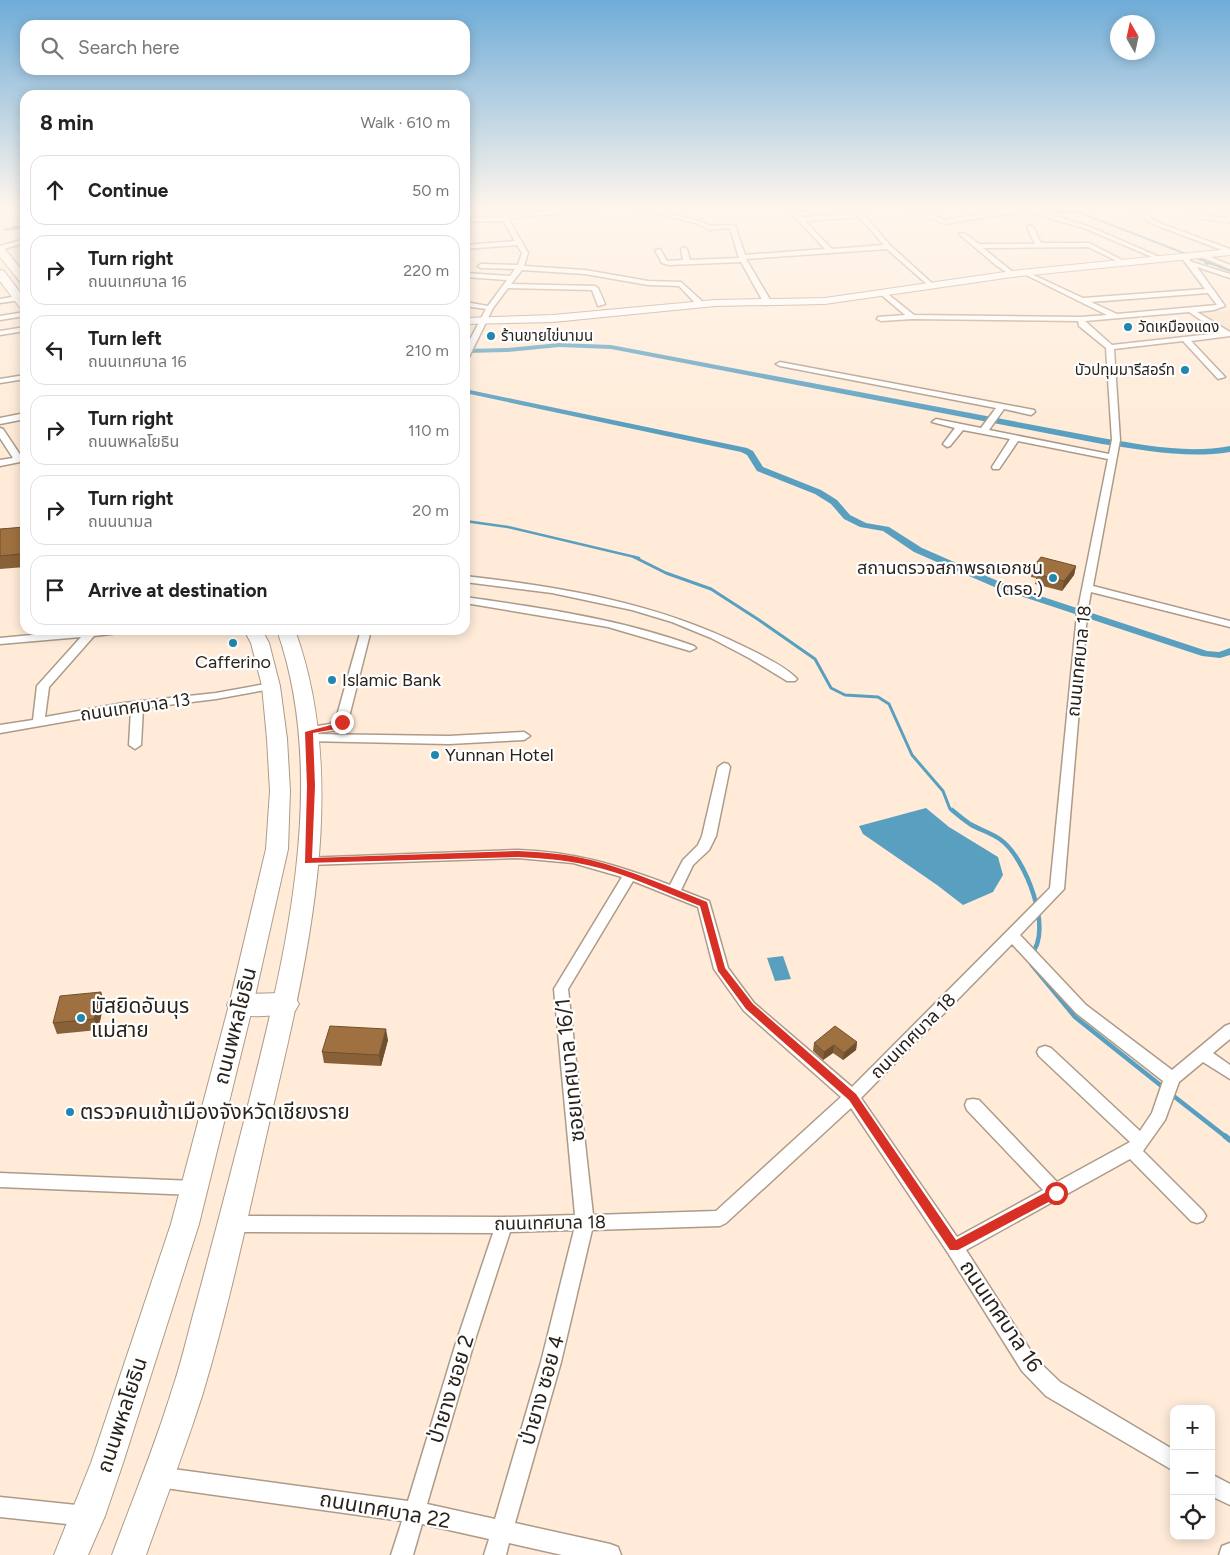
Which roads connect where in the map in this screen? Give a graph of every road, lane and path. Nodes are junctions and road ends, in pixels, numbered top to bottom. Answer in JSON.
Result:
{"nodes":[{"id":1,"x":3,"y":280,"type":"edge"},
{"id":2,"x":513,"y":280,"type":"edge"},
{"id":3,"x":628,"y":280,"type":"edge"},
{"id":4,"x":754,"y":280,"type":"edge"},
{"id":5,"x":925,"y":280,"type":"edge"},
{"id":6,"x":971,"y":280,"type":"edge"},
{"id":7,"x":1039,"y":280,"type":"edge"},
{"id":8,"x":1204,"y":280,"type":"edge"},
{"id":9,"x":931,"y":285,"type":"junction"},
{"id":10,"x":508,"y":286,"type":"junction"},
{"id":11,"x":1210,"y":291,"type":"junction"},
{"id":12,"x":882,"y":292,"type":"junction"},
{"id":13,"x":20,"y":300,"type":"edge"},
{"id":14,"x":1083,"y":300,"type":"junction"},
{"id":15,"x":0,"y":302,"type":"edge"},
{"id":16,"x":20,"y":303,"type":"edge"},
{"id":17,"x":768,"y":303,"type":"junction"},
{"id":18,"x":601,"y":304,"type":"dead end"},
{"id":19,"x":700,"y":304,"type":"junction"},
{"id":20,"x":470,"y":305,"type":"edge"},
{"id":21,"x":490,"y":308,"type":"junction"},
{"id":22,"x":1190,"y":310,"type":"junction"},
{"id":23,"x":20,"y":315,"type":"edge"},
{"id":24,"x":1114,"y":315,"type":"junction"},
{"id":25,"x":912,"y":317,"type":"junction"},
{"id":26,"x":0,"y":318,"type":"edge"},
{"id":27,"x":881,"y":319,"type":"dead end"},
{"id":28,"x":1081,"y":319,"type":"junction"},
{"id":29,"x":470,"y":321,"type":"edge"},
{"id":30,"x":483,"y":322,"type":"junction"},
{"id":31,"x":20,"y":330,"type":"edge"},
{"id":32,"x":0,"y":333,"type":"edge"},
{"id":33,"x":1229,"y":334,"type":"edge"},
{"id":34,"x":1184,"y":338,"type":"junction"},
{"id":35,"x":470,"y":347,"type":"edge"},
{"id":36,"x":1110,"y":347,"type":"junction"},
{"id":37,"x":780,"y":364,"type":"dead end"},
{"id":38,"x":1213,"y":370,"type":"junction"},
{"id":39,"x":1230,"y":370,"type":"edge"},
{"id":40,"x":1221,"y":377,"type":"dead end"},
{"id":41,"x":20,"y":378,"type":"edge"},
{"id":42,"x":0,"y":381,"type":"edge"},
{"id":43,"x":1002,"y":406,"type":"junction"},
{"id":44,"x":1031,"y":412,"type":"dead end"},
{"id":45,"x":20,"y":417,"type":"edge"},
{"id":46,"x":0,"y":421,"type":"edge"},
{"id":47,"x":936,"y":422,"type":"dead end"},
{"id":48,"x":961,"y":427,"type":"junction"},
{"id":49,"x":0,"y":431,"type":"edge"},
{"id":50,"x":983,"y":432,"type":"junction"},
{"id":51,"x":1015,"y":438,"type":"junction"},
{"id":52,"x":947,"y":444,"type":"dead end"},
{"id":53,"x":20,"y":456,"type":"edge"},
{"id":54,"x":1112,"y":457,"type":"junction"},
{"id":55,"x":20,"y":459,"type":"edge"},
{"id":56,"x":0,"y":463,"type":"edge"},
{"id":57,"x":996,"y":467,"type":"dead end"},
{"id":58,"x":470,"y":580,"type":"edge"},
{"id":59,"x":1088,"y":588,"type":"junction"},
{"id":60,"x":470,"y":601,"type":"edge"},
{"id":61,"x":1230,"y":624,"type":"edge"},
{"id":62,"x":64,"y":635,"type":"edge"},
{"id":63,"x":88,"y":635,"type":"edge"},
{"id":64,"x":256,"y":635,"type":"edge"},
{"id":65,"x":288,"y":635,"type":"edge"},
{"id":66,"x":365,"y":635,"type":"edge"},
{"id":67,"x":0,"y":640,"type":"edge"},
{"id":68,"x":690,"y":648,"type":"dead end"},
{"id":69,"x":790,"y":679,"type":"dead end"},
{"id":70,"x":271,"y":686,"type":"junction"},
{"id":71,"x":137,"y":705,"type":"junction"},
{"id":72,"x":39,"y":722,"type":"junction"},
{"id":73,"x":0,"y":729,"type":"edge"},
{"id":74,"x":309,"y":735,"type":"junction"},
{"id":75,"x":524,"y":736,"type":"dead end"},
{"id":76,"x":135,"y":745,"type":"dead end"},
{"id":77,"x":724,"y":767,"type":"dead end"},
{"id":78,"x":308,"y":861,"type":"junction"},
{"id":79,"x":630,"y":875,"type":"junction"},
{"id":80,"x":673,"y":892,"type":"junction"},
{"id":81,"x":1012,"y":935,"type":"junction"},
{"id":82,"x":285,"y":1004,"type":"junction"},
{"id":83,"x":241,"y":1005,"type":"junction"},
{"id":84,"x":1230,"y":1030,"type":"edge"},
{"id":85,"x":1045,"y":1052,"type":"dead end"},
{"id":86,"x":1203,"y":1054,"type":"junction"},
{"id":87,"x":1230,"y":1072,"type":"edge"},
{"id":88,"x":1170,"y":1087,"type":"junction"},
{"id":89,"x":852,"y":1097,"type":"junction"},
{"id":90,"x":973,"y":1105,"type":"dead end"},
{"id":91,"x":1137,"y":1146,"type":"junction"},
{"id":92,"x":0,"y":1180,"type":"edge"},
{"id":93,"x":194,"y":1188,"type":"junction"},
{"id":94,"x":1056,"y":1193,"type":"junction"},
{"id":95,"x":1197,"y":1216,"type":"dead end"},
{"id":96,"x":585,"y":1223,"type":"junction"},
{"id":97,"x":232,"y":1224,"type":"junction"},
{"id":98,"x":504,"y":1225,"type":"junction"},
{"id":99,"x":954,"y":1246,"type":"junction"},
{"id":100,"x":1170,"y":1460,"type":"edge"},
{"id":101,"x":158,"y":1476,"type":"junction"},
{"id":102,"x":1215,"y":1486,"type":"edge"},
{"id":103,"x":1230,"y":1495,"type":"edge"},
{"id":104,"x":0,"y":1507,"type":"edge"},
{"id":105,"x":415,"y":1512,"type":"junction"},
{"id":106,"x":88,"y":1516,"type":"junction"},
{"id":107,"x":501,"y":1533,"type":"junction"},
{"id":108,"x":71,"y":1555,"type":"edge"},
{"id":109,"x":129,"y":1555,"type":"edge"},
{"id":110,"x":402,"y":1555,"type":"edge"},
{"id":111,"x":495,"y":1555,"type":"edge"},
{"id":112,"x":610,"y":1555,"type":"edge"}],
"edges":[{"from":1,"to":13,"type":"main road"},
{"from":2,"to":10,"type":"street"},
{"from":3,"to":19,"type":"street"},
{"from":4,"to":17,"type":"street"},
{"from":5,"to":9,"type":"street"},
{"from":6,"to":9,"type":"street"},
{"from":7,"to":14,"type":"street"},
{"from":8,"to":11,"type":"street"},
{"from":9,"to":12,"type":"street"},
{"from":10,"to":18,"type":"street"},
{"from":10,"to":21,"type":"street"},
{"from":11,"to":14,"type":"street"},
{"from":11,"to":22,"type":"street"},
{"from":12,"to":17,"type":"street"},
{"from":12,"to":25,"type":"street"},
{"from":14,"to":24,"type":"street"},
{"from":15,"to":16,"type":"street"},
{"from":17,"to":19,"type":"street"},
{"from":19,"to":30,"type":"street"},
{"from":20,"to":21,"type":"street"},
{"from":21,"to":30,"type":"street"},
{"from":22,"to":24,"type":"street"},
{"from":22,"to":33,"type":"street"},
{"from":23,"to":26,"type":"street"},
{"from":24,"to":28,"type":"street"},
{"from":25,"to":27,"type":"street"},
{"from":25,"to":28,"type":"street"},
{"from":28,"to":36,"type":"street"},
{"from":29,"to":30,"type":"street"},
{"from":30,"to":35,"type":"street"},
{"from":31,"to":32,"type":"street"},
{"from":33,"to":34,"type":"street"},
{"from":34,"to":36,"type":"street"},
{"from":34,"to":38,"type":"street"},
{"from":36,"to":54,"type":"street","name":"ถนนเทศบาล 18"},
{"from":37,"to":43,"type":"street"},
{"from":38,"to":39,"type":"street"},
{"from":38,"to":40,"type":"street"},
{"from":41,"to":42,"type":"street"},
{"from":43,"to":44,"type":"street"},
{"from":43,"to":50,"type":"street"},
{"from":45,"to":46,"type":"street"},
{"from":47,"to":48,"type":"street"},
{"from":48,"to":50,"type":"street"},
{"from":48,"to":52,"type":"street"},
{"from":49,"to":53,"type":"street"},
{"from":50,"to":51,"type":"street"},
{"from":51,"to":54,"type":"street"},
{"from":51,"to":57,"type":"street"},
{"from":54,"to":59,"type":"street","name":"ถนนเทศบาล 18"},
{"from":55,"to":56,"type":"street"},
{"from":58,"to":69,"type":"street"},
{"from":59,"to":61,"type":"street"},
{"from":59,"to":81,"type":"street","name":"ถนนเทศบาล 18"},
{"from":60,"to":68,"type":"street"},
{"from":62,"to":67,"type":"street"},
{"from":63,"to":72,"type":"street"},
{"from":64,"to":70,"type":"main road","name":"ถนนพหลโยธิน"},
{"from":65,"to":74,"type":"main road"},
{"from":66,"to":74,"type":"street"},
{"from":70,"to":71,"type":"street","name":"ถนนเทศบาล 13"},
{"from":70,"to":83,"type":"main road","name":"ถนนพหลโยธิน"},
{"from":71,"to":72,"type":"street","name":"ถนนเทศบาล 13"},
{"from":71,"to":76,"type":"street"},
{"from":72,"to":73,"type":"street","name":"ถนนเทศบาล 13"},
{"from":74,"to":75,"type":"street"},
{"from":74,"to":78,"type":"main road"},
{"from":77,"to":80,"type":"street"},
{"from":78,"to":79,"type":"street","name":"ถนนเทศบาล 16"},
{"from":78,"to":82,"type":"main road"},
{"from":79,"to":80,"type":"street","name":"ถนนเทศบาล 16"},
{"from":79,"to":96,"type":"street","name":"ซอยเทศบาล 16/1"},
{"from":80,"to":89,"type":"street","name":"ถนนเทศบาล 16"},
{"from":81,"to":88,"type":"street"},
{"from":81,"to":89,"type":"street","name":"ถนนเทศบาล 18"},
{"from":82,"to":83,"type":"highway"},
{"from":82,"to":97,"type":"main road"},
{"from":83,"to":93,"type":"main road","name":"ถนนพหลโยธิน"},
{"from":84,"to":86,"type":"street"},
{"from":85,"to":91,"type":"street"},
{"from":86,"to":87,"type":"street"},
{"from":86,"to":88,"type":"street"},
{"from":88,"to":91,"type":"street"},
{"from":89,"to":96,"type":"street","name":"ถนนเทศบาล 18"},
{"from":89,"to":99,"type":"street","name":"ถนนเทศบาล 16"},
{"from":90,"to":94,"type":"street"},
{"from":91,"to":94,"type":"street"},
{"from":91,"to":95,"type":"street"},
{"from":92,"to":93,"type":"street"},
{"from":93,"to":106,"type":"main road","name":"ถนนพหลโยธิน"},
{"from":94,"to":99,"type":"street"},
{"from":96,"to":98,"type":"street","name":"ถนนเทศบาล 18"},
{"from":96,"to":107,"type":"street","name":"ป่ายาง ซอย 4"},
{"from":97,"to":98,"type":"street","name":"ถนนเทศบาล 18"},
{"from":97,"to":101,"type":"main road"},
{"from":98,"to":105,"type":"street","name":"ป่ายาง ซอย 2"},
{"from":99,"to":100,"type":"street","name":"ถนนเทศบาล 16"},
{"from":101,"to":105,"type":"street","name":"ถนนเทศบาล 22"},
{"from":101,"to":109,"type":"main road"},
{"from":102,"to":103,"type":"street"},
{"from":104,"to":106,"type":"street"},
{"from":105,"to":107,"type":"street","name":"ถนนเทศบาล 22"},
{"from":105,"to":110,"type":"street","name":"ป่ายาง ซอย 2"},
{"from":106,"to":108,"type":"main road","name":"ถนนพหลโยธิน"},
{"from":107,"to":111,"type":"street","name":"ป่ายาง ซอย 4"},
{"from":107,"to":112,"type":"street","name":"ถนนเทศบาล 22"}]}
